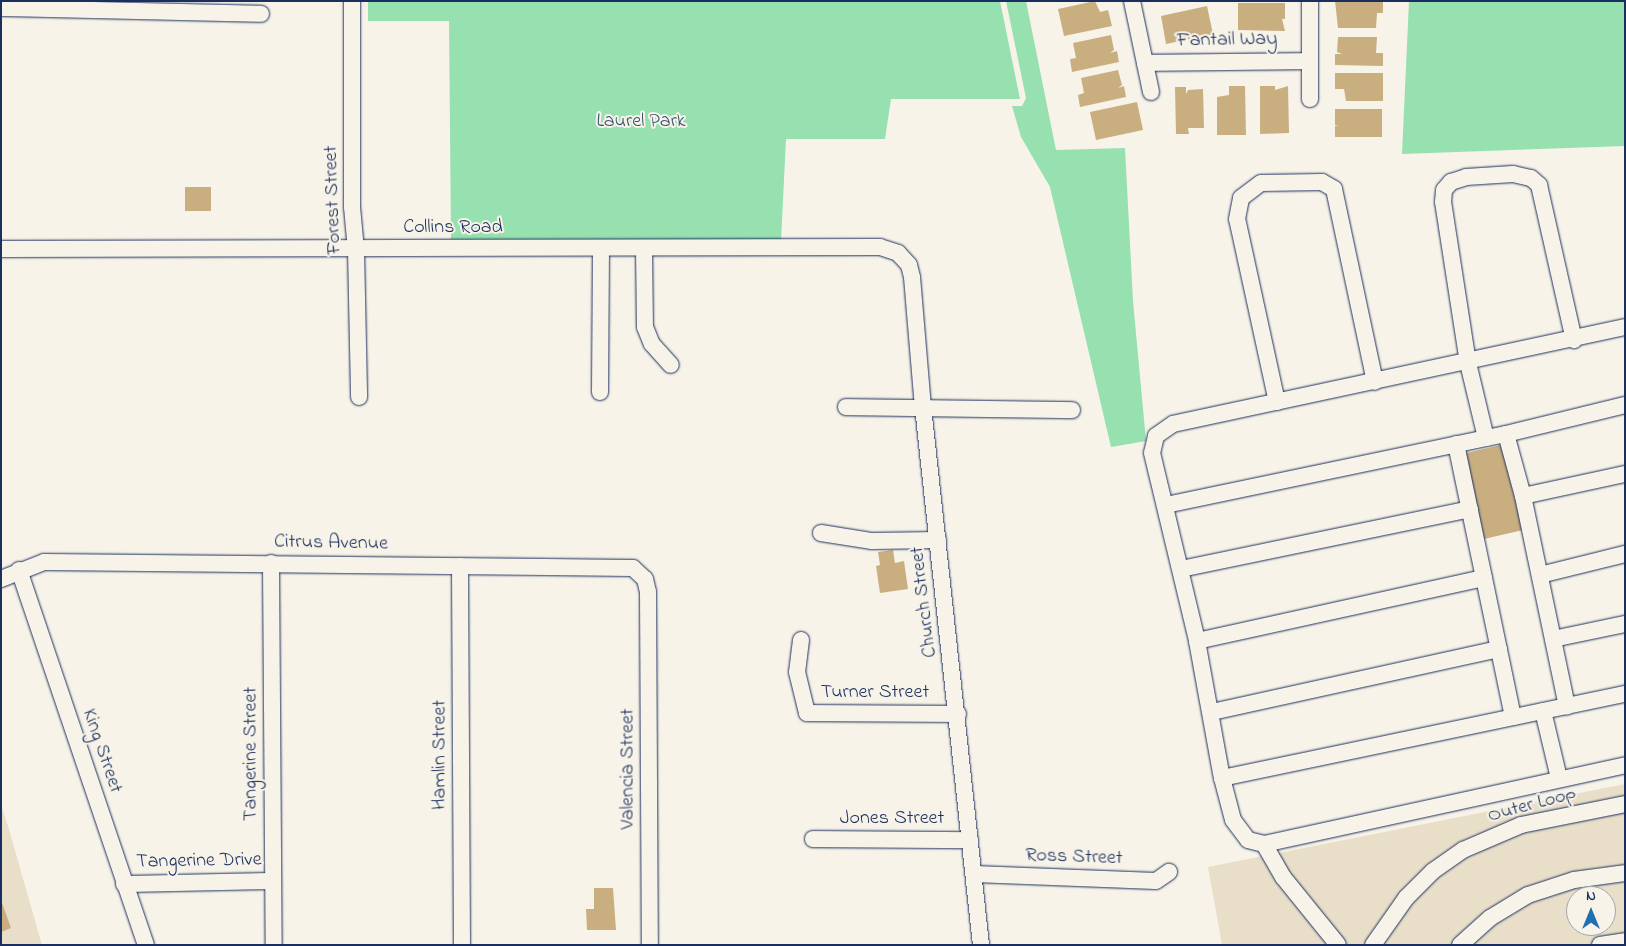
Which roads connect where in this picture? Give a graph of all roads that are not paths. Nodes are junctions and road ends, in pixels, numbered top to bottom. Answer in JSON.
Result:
{"nodes":[{"id":1,"x":352,"y":1,"type":"edge"},
{"id":2,"x":1132,"y":1,"type":"edge"},
{"id":3,"x":1310,"y":1,"type":"edge"},
{"id":4,"x":1,"y":8,"type":"edge"},
{"id":5,"x":261,"y":14,"type":"dead end"},
{"id":6,"x":1310,"y":60,"type":"junction"},
{"id":7,"x":1145,"y":63,"type":"junction"},
{"id":8,"x":1151,"y":92,"type":"dead end"},
{"id":9,"x":1310,"y":100,"type":"dead end"},
{"id":10,"x":601,"y":248,"type":"junction"},
{"id":11,"x":644,"y":248,"type":"junction"},
{"id":12,"x":1,"y":249,"type":"edge"},
{"id":13,"x":356,"y":250,"type":"junction"},
{"id":14,"x":903,"y":257,"type":"joint"},
{"id":15,"x":1625,"y":328,"type":"edge"},
{"id":16,"x":1574,"y":340,"type":"junction"},
{"id":17,"x":1468,"y":363,"type":"junction"},
{"id":18,"x":671,"y":365,"type":"dead end"},
{"id":19,"x":1375,"y":382,"type":"junction"},
{"id":20,"x":600,"y":392,"type":"dead end"},
{"id":21,"x":359,"y":397,"type":"dead end"},
{"id":22,"x":1277,"y":402,"type":"junction"},
{"id":23,"x":1625,"y":405,"type":"edge"},
{"id":24,"x":846,"y":407,"type":"dead end"},
{"id":25,"x":923,"y":407,"type":"junction"},
{"id":26,"x":1072,"y":410,"type":"dead end"},
{"id":27,"x":1506,"y":434,"type":"junction"},
{"id":28,"x":1486,"y":438,"type":"junction"},
{"id":29,"x":1456,"y":444,"type":"junction"},
{"id":30,"x":1625,"y":474,"type":"edge"},
{"id":31,"x":1523,"y":496,"type":"junction"},
{"id":32,"x":1166,"y":504,"type":"junction"},
{"id":33,"x":1470,"y":509,"type":"junction"},
{"id":34,"x":821,"y":533,"type":"dead end"},
{"id":35,"x":938,"y":540,"type":"junction"},
{"id":36,"x":1625,"y":554,"type":"edge"},
{"id":37,"x":271,"y":563,"type":"junction"},
{"id":38,"x":460,"y":566,"type":"junction"},
{"id":39,"x":1181,"y":569,"type":"junction"},
{"id":40,"x":18,"y":570,"type":"junction"},
{"id":41,"x":1540,"y":575,"type":"junction"},
{"id":42,"x":1484,"y":578,"type":"junction"},
{"id":43,"x":1,"y":579,"type":"edge"},
{"id":44,"x":648,"y":592,"type":"joint"},
{"id":45,"x":1625,"y":624,"type":"edge"},
{"id":46,"x":1553,"y":639,"type":"junction"},
{"id":47,"x":801,"y":640,"type":"dead end"},
{"id":48,"x":1197,"y":641,"type":"junction"},
{"id":49,"x":1499,"y":649,"type":"junction"},
{"id":50,"x":1625,"y":694,"type":"edge"},
{"id":51,"x":1567,"y":706,"type":"junction"},
{"id":52,"x":1543,"y":711,"type":"junction"},
{"id":53,"x":1212,"y":712,"type":"junction"},
{"id":54,"x":958,"y":714,"type":"junction"},
{"id":55,"x":1513,"y":717,"type":"junction"},
{"id":56,"x":1625,"y":765,"type":"edge"},
{"id":57,"x":1222,"y":778,"type":"junction"},
{"id":58,"x":1559,"y":778,"type":"junction"},
{"id":59,"x":1625,"y":804,"type":"edge"},
{"id":60,"x":813,"y":839,"type":"dead end"},
{"id":61,"x":970,"y":840,"type":"junction"},
{"id":62,"x":1264,"y":844,"type":"junction"},
{"id":63,"x":1169,"y":872,"type":"dead end"},
{"id":64,"x":1625,"y":873,"type":"edge"},
{"id":65,"x":974,"y":874,"type":"junction"},
{"id":66,"x":274,"y":881,"type":"junction"},
{"id":67,"x":124,"y":884,"type":"junction"},
{"id":68,"x":1625,"y":941,"type":"edge"},
{"id":69,"x":146,"y":945,"type":"edge"},
{"id":70,"x":274,"y":945,"type":"edge"},
{"id":71,"x":462,"y":945,"type":"edge"},
{"id":72,"x":650,"y":945,"type":"edge"},
{"id":73,"x":981,"y":945,"type":"edge"},
{"id":74,"x":1338,"y":945,"type":"edge"},
{"id":75,"x":1374,"y":945,"type":"edge"},
{"id":76,"x":1460,"y":945,"type":"edge"},
{"id":77,"x":1600,"y":945,"type":"edge"}],
"edges":[{"from":1,"to":13,"type":"street","name":"Forest Street"},
{"from":2,"to":7,"type":"street"},
{"from":3,"to":6,"type":"street"},
{"from":4,"to":5,"type":"street"},
{"from":6,"to":7,"type":"street","name":"Fantail Way"},
{"from":6,"to":9,"type":"street"},
{"from":7,"to":8,"type":"street"},
{"from":10,"to":11,"type":"street","name":"Collins Road"},
{"from":10,"to":13,"type":"street","name":"Collins Road"},
{"from":10,"to":20,"type":"street"},
{"from":11,"to":14,"type":"street","name":"Collins Road"},
{"from":11,"to":18,"type":"street"},
{"from":12,"to":13,"type":"street","name":"Collins Road"},
{"from":13,"to":21,"type":"street","name":"Forest Street"},
{"from":14,"to":25,"type":"street","name":"Church Street"},
{"from":15,"to":16,"type":"street"},
{"from":16,"to":17,"type":"street"},
{"from":16,"to":17,"type":"street"},
{"from":17,"to":19,"type":"street"},
{"from":17,"to":28,"type":"street"},
{"from":19,"to":22,"type":"street"},
{"from":19,"to":22,"type":"street"},
{"from":22,"to":32,"type":"street"},
{"from":23,"to":27,"type":"street"},
{"from":24,"to":25,"type":"street"},
{"from":25,"to":26,"type":"street"},
{"from":25,"to":35,"type":"street","name":"Church Street"},
{"from":27,"to":28,"type":"street"},
{"from":27,"to":31,"type":"street"},
{"from":28,"to":29,"type":"street"},
{"from":29,"to":32,"type":"street"},
{"from":29,"to":33,"type":"street"},
{"from":30,"to":31,"type":"street"},
{"from":31,"to":41,"type":"street"},
{"from":32,"to":39,"type":"street"},
{"from":33,"to":39,"type":"street"},
{"from":33,"to":42,"type":"street"},
{"from":34,"to":35,"type":"street"},
{"from":35,"to":54,"type":"street","name":"Church Street"},
{"from":36,"to":41,"type":"street"},
{"from":37,"to":38,"type":"street","name":"Citrus Avenue"},
{"from":37,"to":40,"type":"street","name":"Citrus Avenue"},
{"from":37,"to":66,"type":"street","name":"Tangerine Street"},
{"from":38,"to":44,"type":"street","name":"Citrus Avenue"},
{"from":38,"to":71,"type":"street","name":"Hamlin Street"},
{"from":39,"to":48,"type":"street"},
{"from":40,"to":43,"type":"street","name":"Citrus Avenue"},
{"from":40,"to":67,"type":"street","name":"King Street"},
{"from":41,"to":46,"type":"street"},
{"from":42,"to":48,"type":"street"},
{"from":42,"to":49,"type":"street"},
{"from":44,"to":72,"type":"street","name":"Valencia Street"},
{"from":45,"to":46,"type":"street"},
{"from":46,"to":51,"type":"street"},
{"from":47,"to":54,"type":"street","name":"Turner Street"},
{"from":48,"to":53,"type":"street"},
{"from":49,"to":53,"type":"street"},
{"from":49,"to":55,"type":"street"},
{"from":50,"to":51,"type":"street"},
{"from":51,"to":52,"type":"street"},
{"from":52,"to":55,"type":"street"},
{"from":52,"to":58,"type":"street"},
{"from":53,"to":57,"type":"street"},
{"from":54,"to":61,"type":"street","name":"Church Street"},
{"from":55,"to":57,"type":"street"},
{"from":56,"to":58,"type":"street"},
{"from":57,"to":62,"type":"street"},
{"from":58,"to":62,"type":"street"},
{"from":59,"to":75,"type":"street","name":"Outer Loop"},
{"from":60,"to":61,"type":"street","name":"Jones Street"},
{"from":61,"to":65,"type":"street","name":"Church Street"},
{"from":62,"to":74,"type":"street"},
{"from":63,"to":65,"type":"street","name":"Ross Street"},
{"from":64,"to":76,"type":"street"},
{"from":65,"to":73,"type":"street","name":"Church Street"},
{"from":66,"to":67,"type":"street","name":"Tangerine Drive"},
{"from":66,"to":70,"type":"street","name":"Tangerine Street"},
{"from":67,"to":69,"type":"street","name":"King Street"},
{"from":68,"to":77,"type":"street"}]}
